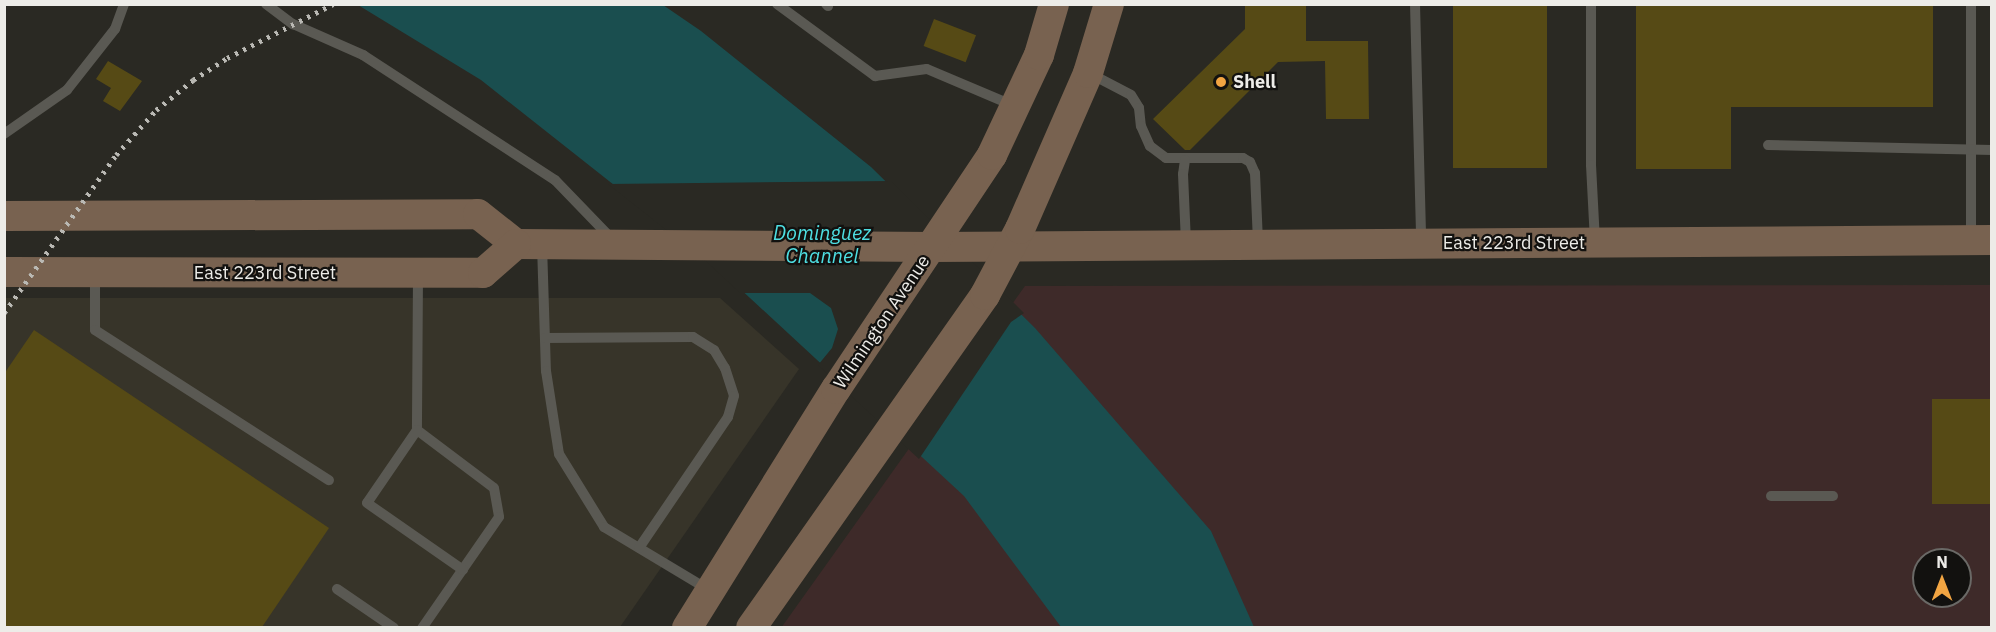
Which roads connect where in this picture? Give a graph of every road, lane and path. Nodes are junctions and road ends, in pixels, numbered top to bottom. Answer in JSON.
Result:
{"nodes":[{"id":1,"x":124,"y":4,"type":"edge"},
{"id":2,"x":266,"y":4,"type":"edge"},
{"id":3,"x":777,"y":4,"type":"edge"},
{"id":4,"x":1054,"y":4,"type":"edge"},
{"id":5,"x":1109,"y":4,"type":"edge"},
{"id":6,"x":1415,"y":4,"type":"edge"},
{"id":7,"x":1591,"y":4,"type":"edge"},
{"id":8,"x":1971,"y":4,"type":"edge"},
{"id":9,"x":1088,"y":73,"type":"junction"},
{"id":10,"x":1015,"y":106,"type":"junction"},
{"id":11,"x":4,"y":134,"type":"edge"},
{"id":12,"x":1768,"y":145,"type":"dead end"},
{"id":13,"x":1971,"y":150,"type":"junction"},
{"id":14,"x":1992,"y":150,"type":"edge"},
{"id":15,"x":1185,"y":160,"type":"junction"},
{"id":16,"x":4,"y":216,"type":"edge"},
{"id":17,"x":1022,"y":240,"type":"junction"},
{"id":18,"x":1981,"y":240,"type":"edge"},
{"id":19,"x":1595,"y":243,"type":"junction"},
{"id":20,"x":529,"y":244,"type":"junction"},
{"id":21,"x":1258,"y":244,"type":"junction"},
{"id":22,"x":1421,"y":244,"type":"junction"},
{"id":23,"x":617,"y":245,"type":"junction"},
{"id":24,"x":1186,"y":245,"type":"junction"},
{"id":25,"x":933,"y":247,"type":"junction"},
{"id":26,"x":4,"y":272,"type":"edge"},
{"id":27,"x":95,"y":272,"type":"junction"},
{"id":28,"x":418,"y":273,"type":"junction"},
{"id":29,"x":544,"y":338,"type":"junction"},
{"id":30,"x":417,"y":430,"type":"junction"},
{"id":31,"x":330,"y":480,"type":"dead end"},
{"id":32,"x":1771,"y":496,"type":"dead end"},
{"id":33,"x":1833,"y":496,"type":"dead end"},
{"id":34,"x":639,"y":548,"type":"junction"},
{"id":35,"x":463,"y":570,"type":"junction"},
{"id":36,"x":337,"y":589,"type":"dead end"},
{"id":37,"x":710,"y":591,"type":"junction"},
{"id":38,"x":394,"y":627,"type":"edge"},
{"id":39,"x":422,"y":627,"type":"edge"},
{"id":40,"x":687,"y":627,"type":"edge"},
{"id":41,"x":751,"y":627,"type":"edge"}],
"edges":[{"from":1,"to":11,"type":"lane"},
{"from":2,"to":23,"type":"lane"},
{"from":3,"to":10,"type":"lane"},
{"from":4,"to":10,"type":"main road","name":"Wilmington Avenue"},
{"from":5,"to":9,"type":"main road"},
{"from":6,"to":22,"type":"lane"},
{"from":7,"to":19,"type":"lane"},
{"from":8,"to":13,"type":"lane"},
{"from":9,"to":15,"type":"lane"},
{"from":9,"to":17,"type":"main road"},
{"from":10,"to":25,"type":"main road","name":"Wilmington Avenue"},
{"from":12,"to":13,"type":"lane"},
{"from":13,"to":14,"type":"lane"},
{"from":13,"to":18,"type":"lane"},
{"from":15,"to":21,"type":"lane"},
{"from":15,"to":24,"type":"lane"},
{"from":16,"to":20,"type":"main road"},
{"from":17,"to":24,"type":"main road","name":"East 223rd Street"},
{"from":17,"to":25,"type":"main road","name":"East 223rd Street"},
{"from":17,"to":41,"type":"main road"},
{"from":18,"to":19,"type":"main road","name":"East 223rd Street"},
{"from":19,"to":22,"type":"main road","name":"East 223rd Street"},
{"from":20,"to":23,"type":"main road"},
{"from":20,"to":28,"type":"main road","name":"East 223rd Street"},
{"from":20,"to":29,"type":"lane"},
{"from":21,"to":22,"type":"main road","name":"East 223rd Street"},
{"from":21,"to":24,"type":"main road","name":"East 223rd Street"},
{"from":23,"to":25,"type":"main road","name":"East 223rd Street"},
{"from":25,"to":37,"type":"main road","name":"Wilmington Avenue"},
{"from":26,"to":27,"type":"main road","name":"East 223rd Street"},
{"from":27,"to":28,"type":"main road","name":"East 223rd Street"},
{"from":27,"to":31,"type":"lane"},
{"from":28,"to":30,"type":"lane"},
{"from":29,"to":34,"type":"lane"},
{"from":29,"to":34,"type":"lane"},
{"from":30,"to":35,"type":"lane"},
{"from":30,"to":35,"type":"lane"},
{"from":32,"to":33,"type":"lane"},
{"from":34,"to":37,"type":"lane"},
{"from":35,"to":39,"type":"lane"},
{"from":36,"to":38,"type":"lane"},
{"from":37,"to":40,"type":"main road","name":"Wilmington Avenue"}]}
